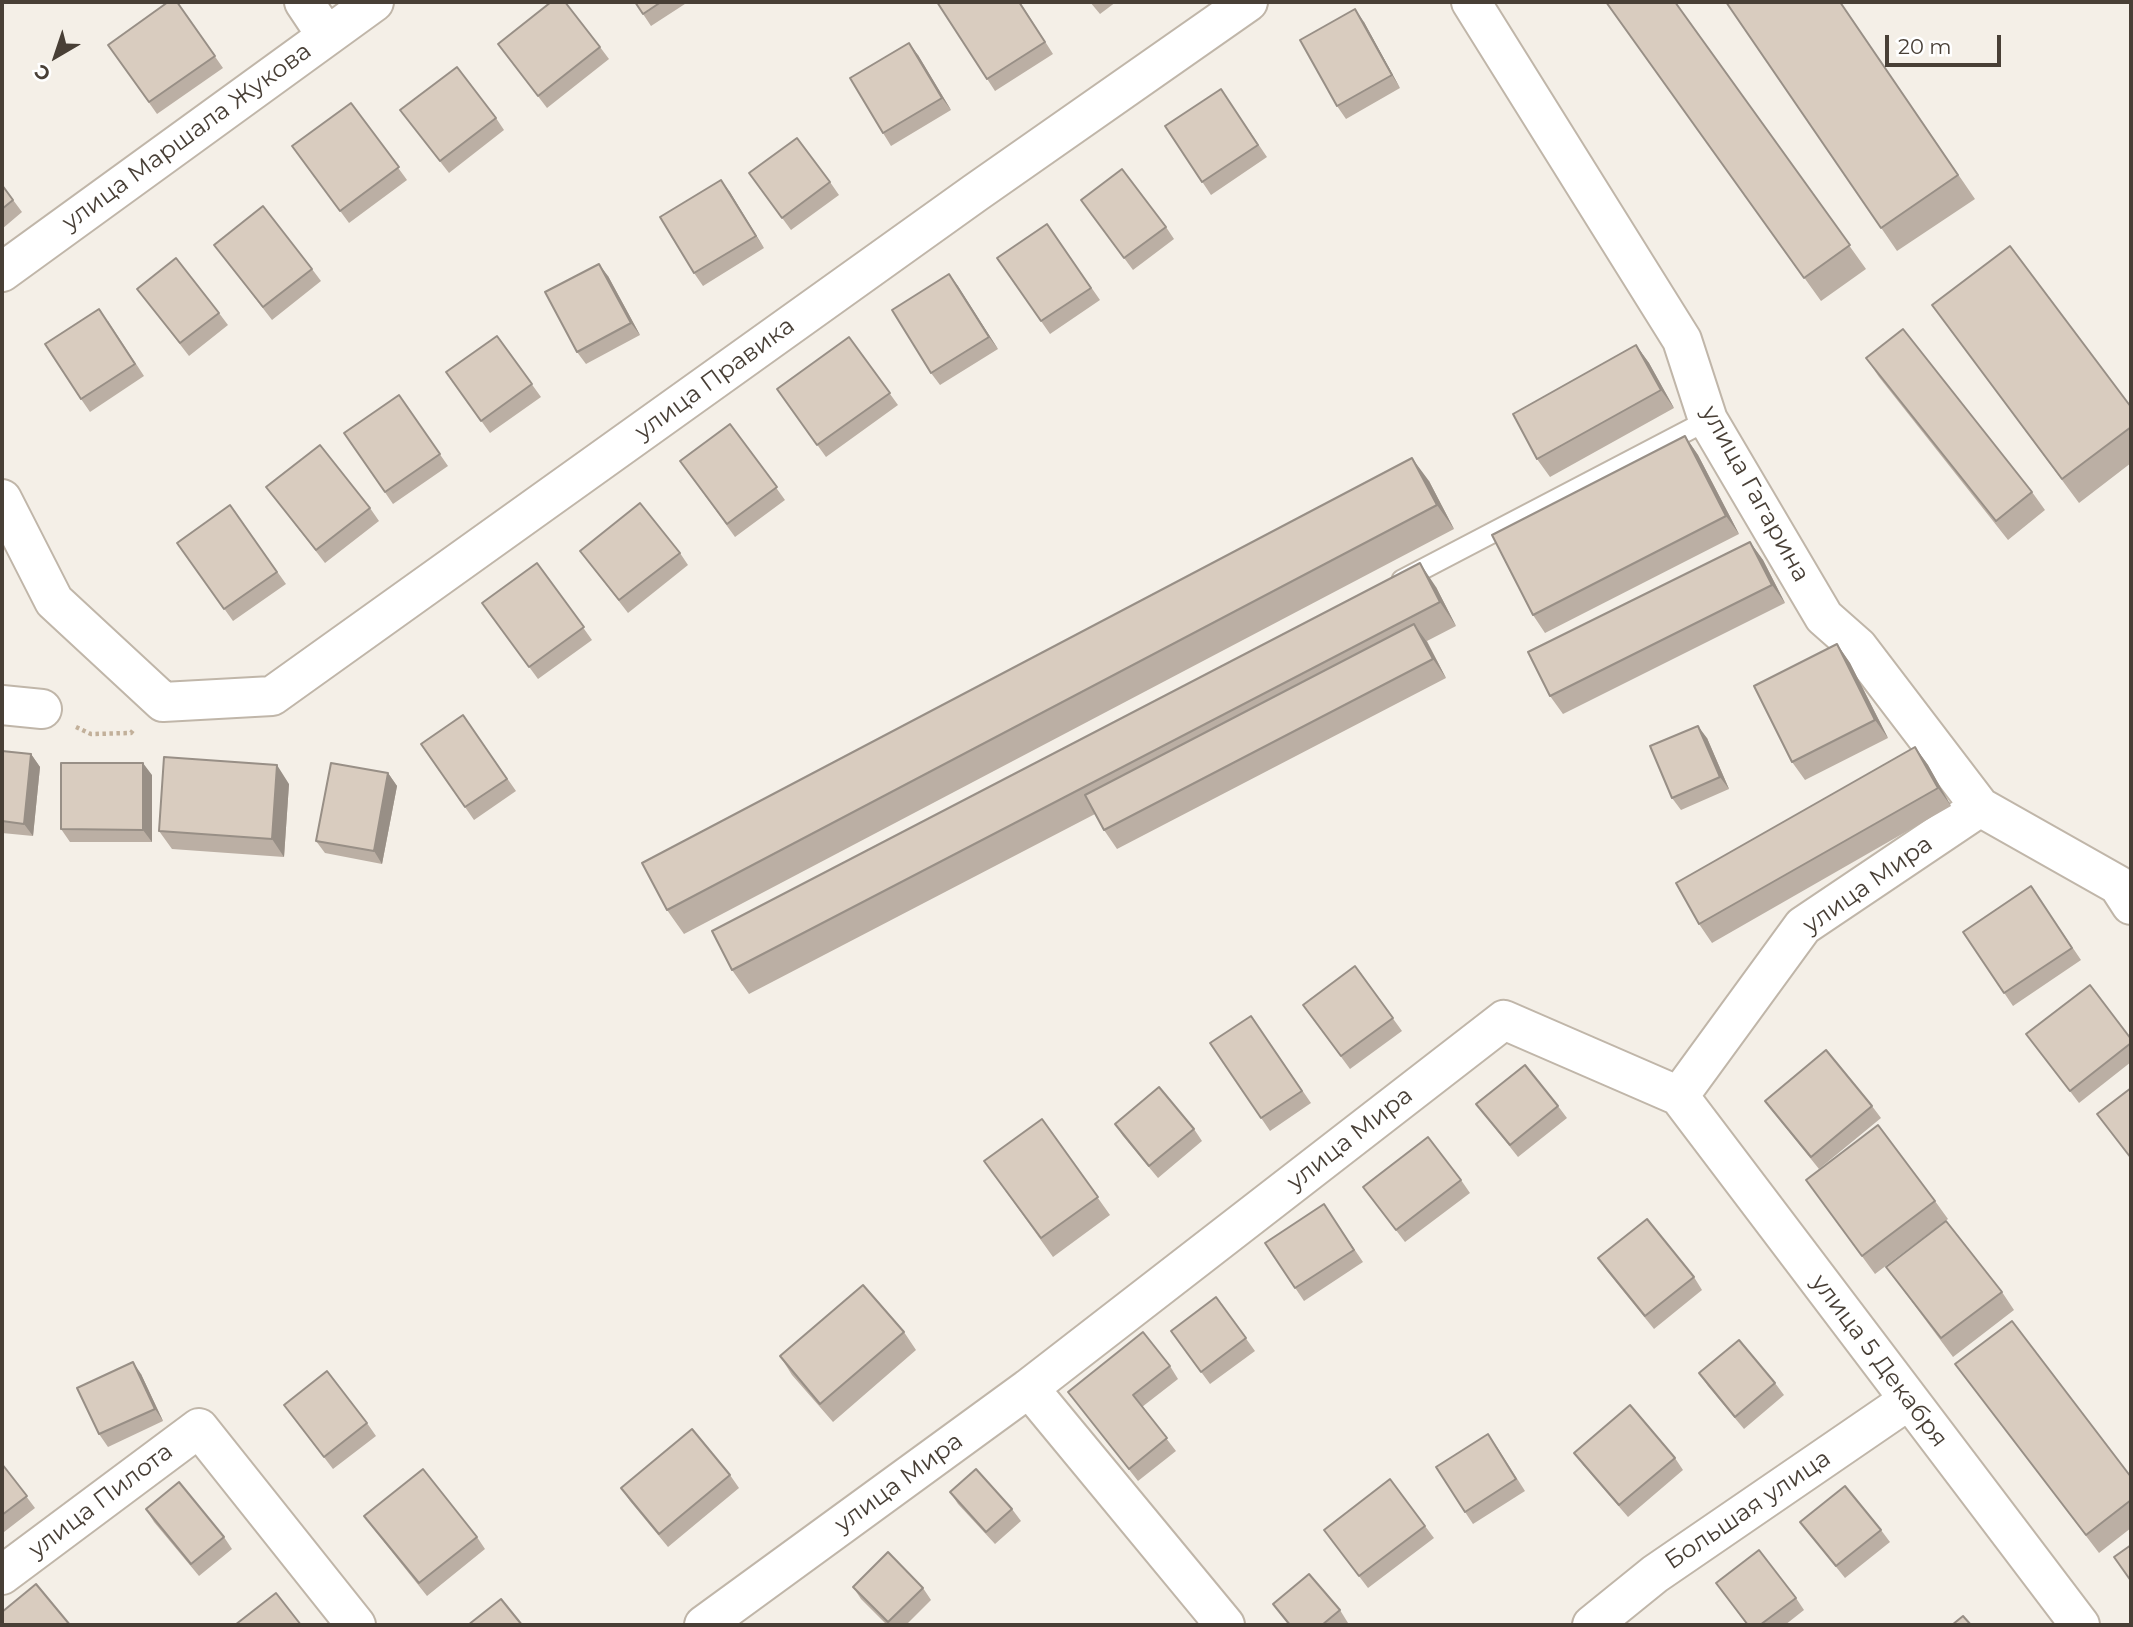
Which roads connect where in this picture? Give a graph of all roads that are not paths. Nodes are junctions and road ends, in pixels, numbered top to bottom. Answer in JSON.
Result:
{"nodes":[{"id":1,"x":304,"y":2,"type":"edge"},
{"id":2,"x":373,"y":2,"type":"edge"},
{"id":3,"x":1248,"y":2,"type":"edge"},
{"id":4,"x":1471,"y":2,"type":"edge"},
{"id":5,"x":327,"y":35,"type":"junction"},
{"id":6,"x":2,"y":272,"type":"edge"},
{"id":7,"x":1708,"y":420,"type":"junction"},
{"id":8,"x":2,"y":499,"type":"edge"},
{"id":9,"x":1380,"y":592,"type":"edge"},
{"id":10,"x":2,"y":705,"type":"edge"},
{"id":11,"x":42,"y":709,"type":"road end"},
{"id":12,"x":1980,"y":807,"type":"junction"},
{"id":13,"x":2131,"y":905,"type":"edge"},
{"id":14,"x":1679,"y":1096,"type":"junction"},
{"id":15,"x":1029,"y":1388,"type":"junction"},
{"id":16,"x":1909,"y":1400,"type":"junction"},
{"id":17,"x":2,"y":1575,"type":"edge"},
{"id":18,"x":356,"y":1625,"type":"edge"},
{"id":19,"x":704,"y":1625,"type":"edge"},
{"id":20,"x":1225,"y":1625,"type":"edge"},
{"id":21,"x":1592,"y":1625,"type":"edge"},
{"id":22,"x":2080,"y":1625,"type":"edge"}],
"edges":[{"from":1,"to":5,"type":"street"},
{"from":2,"to":5,"type":"street","name":"улица Маршала Жукова"},
{"from":3,"to":8,"type":"street","name":"улица Правика"},
{"from":4,"to":7,"type":"street","name":"улица Гагарина"},
{"from":5,"to":6,"type":"street","name":"улица Маршала Жукова"},
{"from":7,"to":9,"type":"lane"},
{"from":7,"to":12,"type":"street","name":"улица Гагарина"},
{"from":10,"to":11,"type":"street"},
{"from":12,"to":13,"type":"street","name":"улица Гагарина"},
{"from":12,"to":14,"type":"street","name":"улица Мира"},
{"from":14,"to":15,"type":"street","name":"улица Мира"},
{"from":14,"to":16,"type":"street","name":"улица 5 Декабря"},
{"from":15,"to":19,"type":"street","name":"улица Мира"},
{"from":15,"to":20,"type":"street"},
{"from":16,"to":21,"type":"street","name":"Большая улица"},
{"from":16,"to":22,"type":"street","name":"улица 5 Декабря"},
{"from":17,"to":18,"type":"street","name":"улица Пилота"}]}
